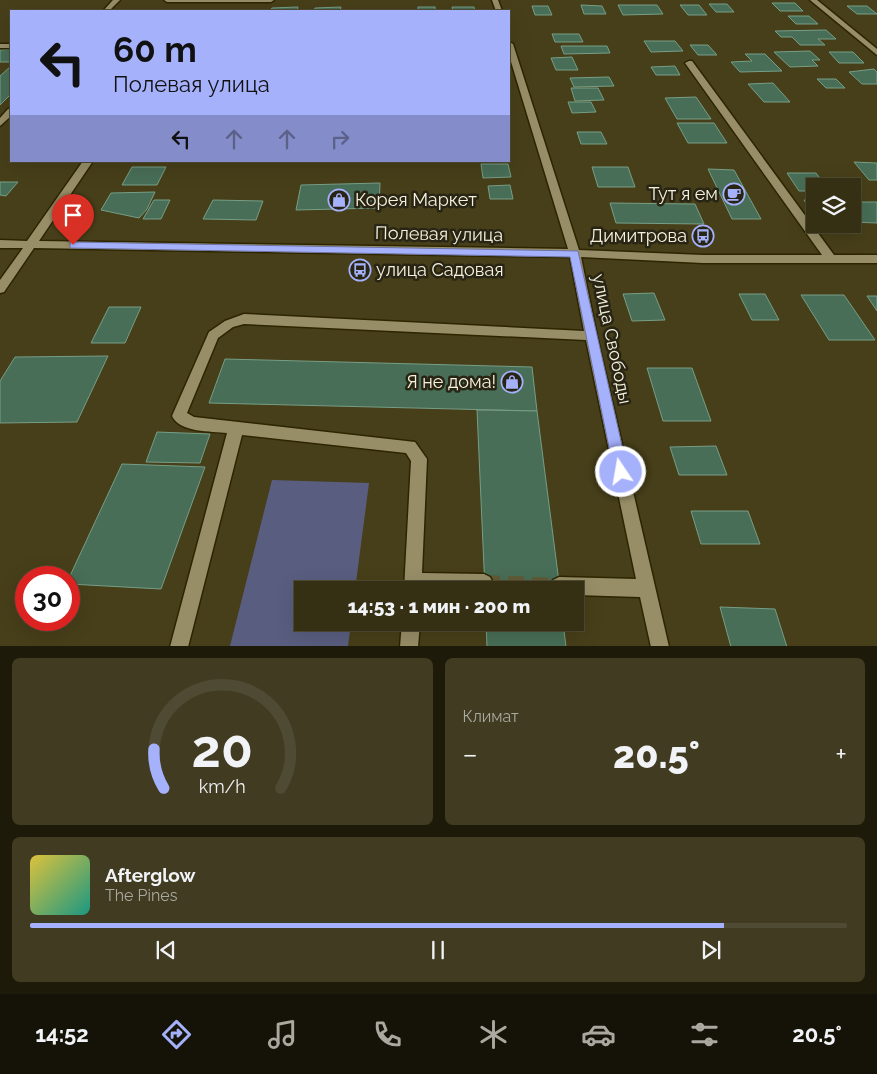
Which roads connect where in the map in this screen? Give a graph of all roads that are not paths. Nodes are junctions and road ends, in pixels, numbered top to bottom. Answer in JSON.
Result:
{"nodes":[{"id":1,"x":117,"y":0,"type":"edge"},
{"id":2,"x":167,"y":0,"type":"edge"},
{"id":3,"x":271,"y":0,"type":"edge"},
{"id":4,"x":813,"y":0,"type":"edge"},
{"id":5,"x":197,"y":2,"type":"edge"},
{"id":6,"x":107,"y":10,"type":"edge"},
{"id":7,"x":510,"y":47,"type":"edge"},
{"id":8,"x":877,"y":52,"type":"edge"},
{"id":9,"x":690,"y":63,"type":"dead end"},
{"id":10,"x":10,"y":112,"type":"edge"},
{"id":11,"x":0,"y":123,"type":"edge"},
{"id":12,"x":87,"y":162,"type":"edge"},
{"id":13,"x":0,"y":244,"type":"edge"},
{"id":14,"x":31,"y":244,"type":"junction"},
{"id":15,"x":575,"y":253,"type":"junction"},
{"id":16,"x":829,"y":257,"type":"junction"},
{"id":17,"x":877,"y":259,"type":"edge"},
{"id":18,"x":0,"y":289,"type":"edge"},
{"id":19,"x":591,"y":336,"type":"junction"},
{"id":20,"x":236,"y":428,"type":"junction"},
{"id":21,"x":413,"y":581,"type":"edge"},
{"id":22,"x":584,"y":587,"type":"edge"},
{"id":23,"x":647,"y":588,"type":"junction"},
{"id":24,"x":410,"y":631,"type":"edge"},
{"id":25,"x":180,"y":646,"type":"edge"},
{"id":26,"x":409,"y":646,"type":"edge"},
{"id":27,"x":660,"y":646,"type":"edge"}],
"edges":[{"from":1,"to":6,"type":"street"},
{"from":2,"to":5,"type":"street"},
{"from":3,"to":5,"type":"street"},
{"from":4,"to":8,"type":"street"},
{"from":7,"to":15,"type":"street","name":"улица Свободы"},
{"from":9,"to":16,"type":"street"},
{"from":10,"to":11,"type":"street"},
{"from":12,"to":14,"type":"street"},
{"from":13,"to":14,"type":"street","name":"Полевая улица"},
{"from":14,"to":15,"type":"street","name":"Полевая улица"},
{"from":14,"to":18,"type":"street"},
{"from":15,"to":16,"type":"street","name":"Полевая улица"},
{"from":15,"to":19,"type":"street","name":"улица Свободы"},
{"from":16,"to":17,"type":"street","name":"Полевая улица"},
{"from":19,"to":20,"type":"street"},
{"from":19,"to":23,"type":"street","name":"улица Свободы"},
{"from":20,"to":21,"type":"street"},
{"from":20,"to":25,"type":"street"},
{"from":22,"to":23,"type":"street"},
{"from":23,"to":27,"type":"street","name":"улица Свободы"},
{"from":24,"to":26,"type":"street"}]}
